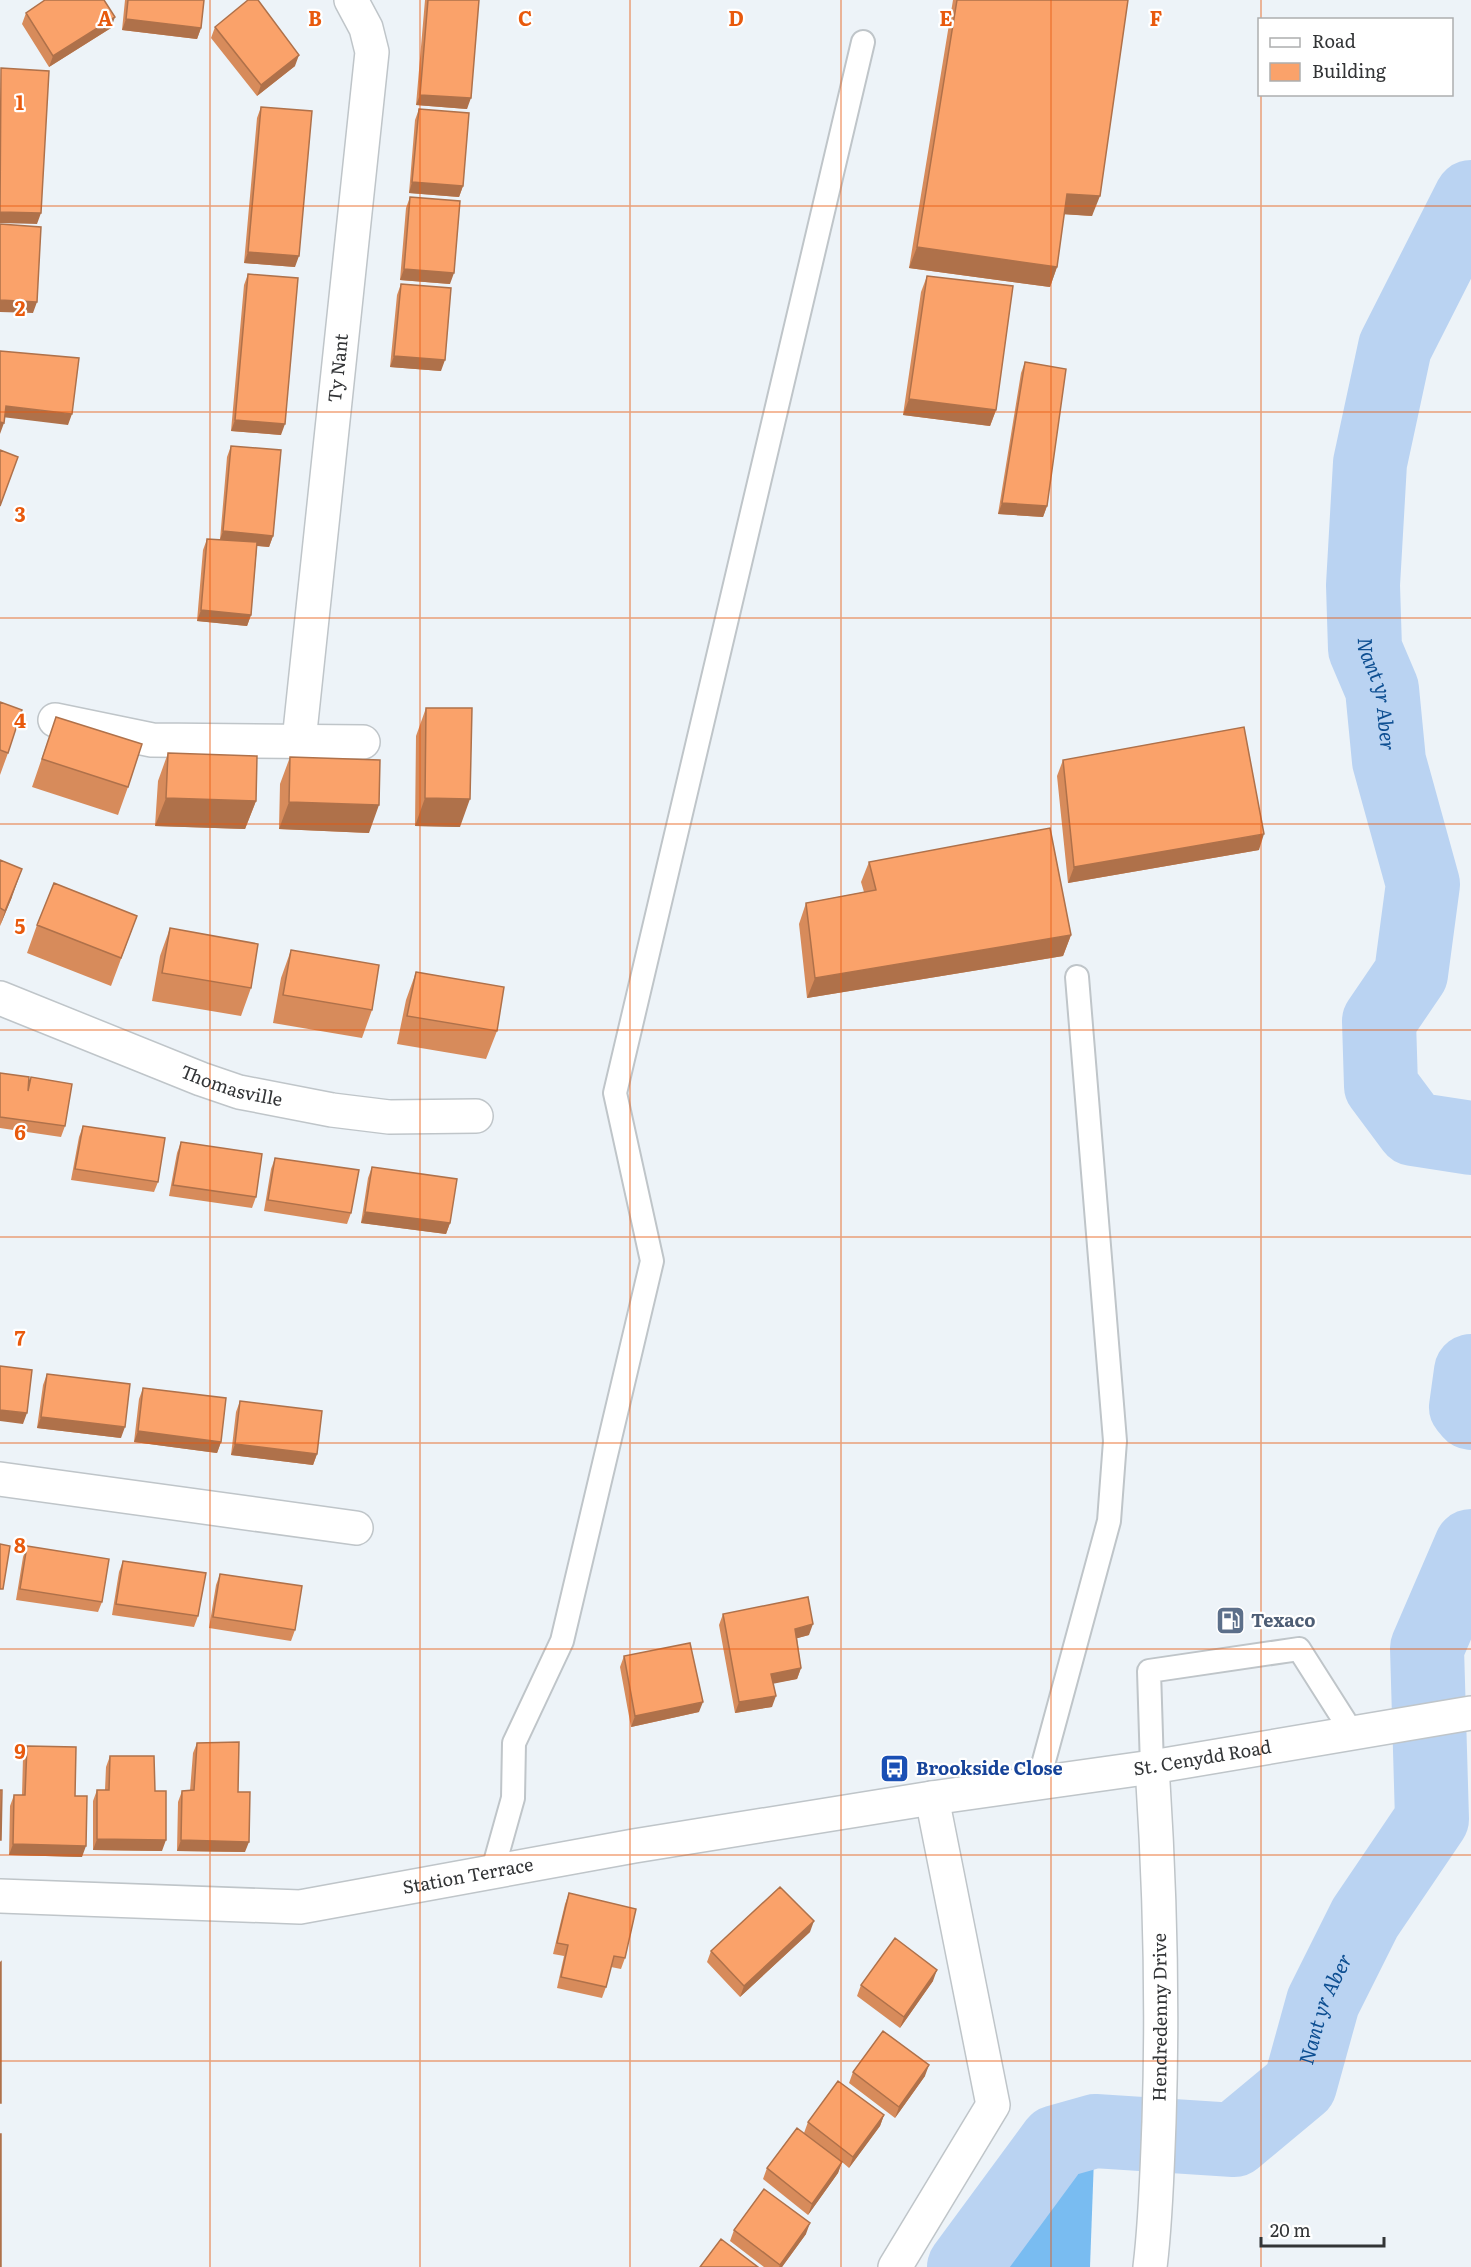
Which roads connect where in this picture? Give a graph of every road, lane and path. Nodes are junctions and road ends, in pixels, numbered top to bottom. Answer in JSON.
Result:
{"nodes":[{"id":1,"x":351,"y":0,"type":"edge"},
{"id":2,"x":863,"y":42,"type":"dead end"},
{"id":3,"x":55,"y":720,"type":"edge"},
{"id":4,"x":299,"y":741,"type":"junction"},
{"id":5,"x":363,"y":742,"type":"dead end"},
{"id":6,"x":1077,"y":977,"type":"dead end"},
{"id":7,"x":0,"y":998,"type":"edge"},
{"id":8,"x":476,"y":1116,"type":"dead end"},
{"id":9,"x":0,"y":1479,"type":"edge"},
{"id":10,"x":356,"y":1528,"type":"dead end"},
{"id":11,"x":1471,"y":1713,"type":"edge"},
{"id":12,"x":1353,"y":1734,"type":"junction"},
{"id":13,"x":1152,"y":1767,"type":"junction"},
{"id":14,"x":1038,"y":1783,"type":"junction"},
{"id":15,"x":932,"y":1798,"type":"junction"},
{"id":16,"x":492,"y":1873,"type":"junction"},
{"id":17,"x":0,"y":1896,"type":"edge"},
{"id":18,"x":895,"y":2267,"type":"edge"},
{"id":19,"x":1150,"y":2267,"type":"edge"}],
"edges":[{"from":1,"to":4,"type":"street","name":"Ty Nant"},
{"from":2,"to":16,"type":"lane"},
{"from":3,"to":4,"type":"street"},
{"from":4,"to":5,"type":"street"},
{"from":6,"to":14,"type":"lane"},
{"from":7,"to":8,"type":"street","name":"Thomasville"},
{"from":9,"to":10,"type":"street"},
{"from":11,"to":12,"type":"street","name":"St. Cenydd Road"},
{"from":12,"to":13,"type":"street","name":"St. Cenydd Road"},
{"from":12,"to":13,"type":"lane"},
{"from":13,"to":14,"type":"street","name":"St. Cenydd Road"},
{"from":13,"to":19,"type":"street","name":"Hendredenny Drive"},
{"from":14,"to":15,"type":"street","name":"St. Cenydd Road"},
{"from":15,"to":16,"type":"street","name":"Station Terrace"},
{"from":15,"to":18,"type":"street"},
{"from":16,"to":17,"type":"street","name":"Station Terrace"}]}
